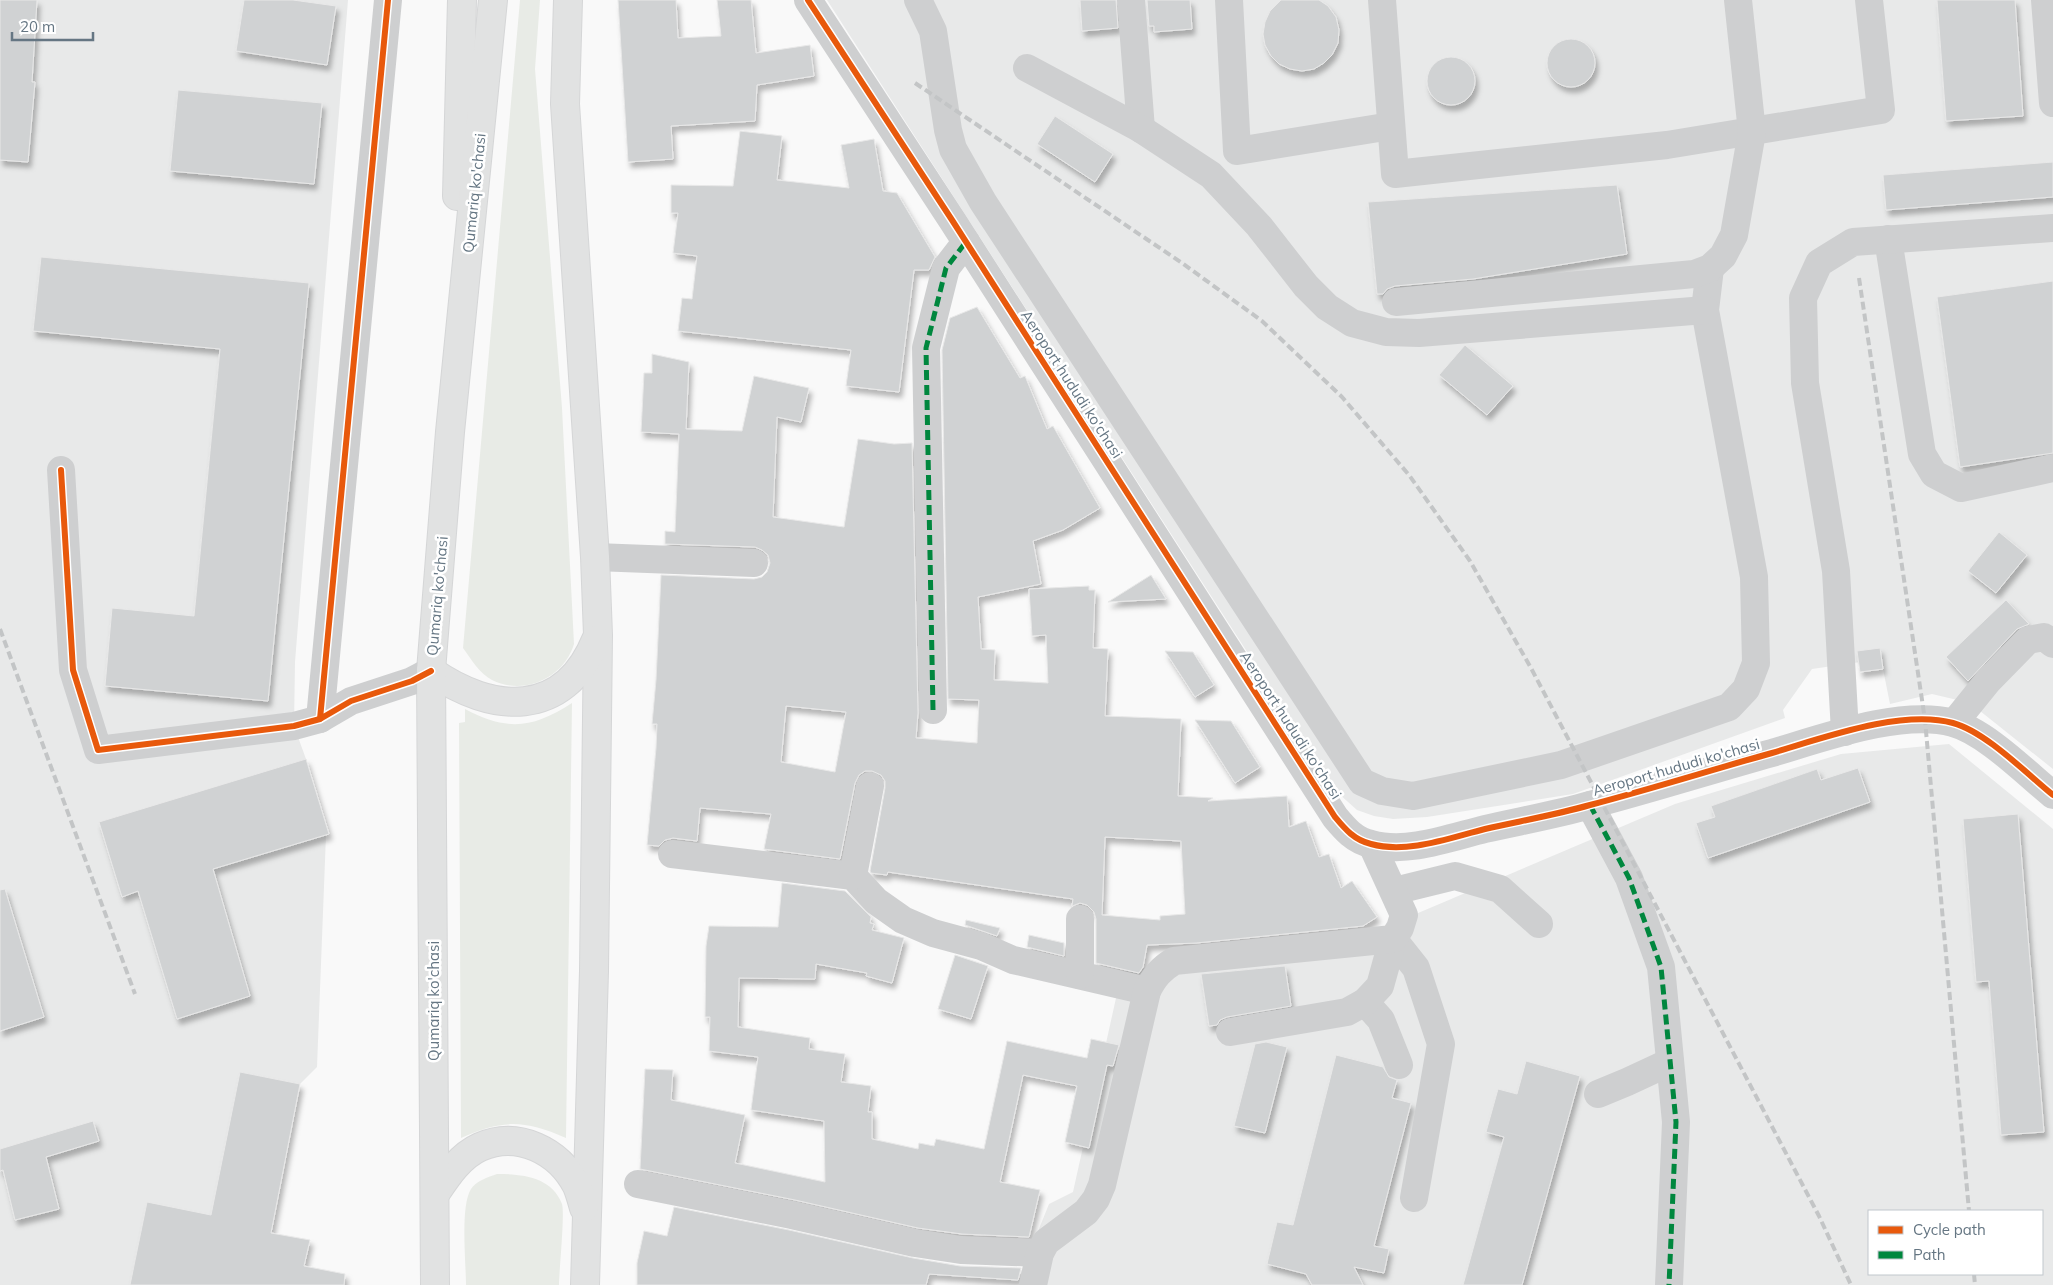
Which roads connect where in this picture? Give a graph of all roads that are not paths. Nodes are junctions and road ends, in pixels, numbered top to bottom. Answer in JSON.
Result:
{"nodes":[{"id":1,"x":388,"y":0,"type":"edge"},
{"id":2,"x":462,"y":0,"type":"edge"},
{"id":3,"x":493,"y":0,"type":"edge"},
{"id":4,"x":568,"y":0,"type":"edge"},
{"id":5,"x":808,"y":0,"type":"edge"},
{"id":6,"x":918,"y":0,"type":"edge"},
{"id":7,"x":1131,"y":0,"type":"edge"},
{"id":8,"x":1229,"y":0,"type":"edge"},
{"id":9,"x":1382,"y":0,"type":"edge"},
{"id":10,"x":1738,"y":0,"type":"edge"},
{"id":11,"x":1870,"y":0,"type":"edge"},
{"id":12,"x":2044,"y":0,"type":"edge"},
{"id":13,"x":1026,"y":68,"type":"dead end"},
{"id":14,"x":2053,"y":103,"type":"edge"},
{"id":15,"x":1392,"y":126,"type":"junction"},
{"id":16,"x":1141,"y":129,"type":"junction"},
{"id":17,"x":1752,"y":132,"type":"junction"},
{"id":18,"x":1237,"y":151,"type":"junction"},
{"id":19,"x":1211,"y":176,"type":"junction"},
{"id":20,"x":2053,"y":228,"type":"edge"},
{"id":21,"x":1888,"y":239,"type":"junction"},
{"id":22,"x":966,"y":242,"type":"junction"},
{"id":23,"x":1710,"y":268,"type":"junction"},
{"id":24,"x":1396,"y":302,"type":"dead end"},
{"id":25,"x":1705,"y":310,"type":"junction"},
{"id":26,"x":450,"y":432,"type":"junction"},
{"id":27,"x":2053,"y":468,"type":"edge"},
{"id":28,"x":61,"y":470,"type":"dead end"},
{"id":29,"x":595,"y":557,"type":"junction"},
{"id":30,"x":754,"y":563,"type":"dead end"},
{"id":31,"x":598,"y":635,"type":"junction"},
{"id":32,"x":2053,"y":644,"type":"edge"},
{"id":33,"x":326,"y":659,"type":"junction"},
{"id":34,"x":431,"y":671,"type":"junction"},
{"id":35,"x":350,"y":701,"type":"junction"},
{"id":36,"x":933,"y":710,"type":"dead end"},
{"id":37,"x":320,"y":719,"type":"junction"},
{"id":38,"x":1954,"y":723,"type":"junction"},
{"id":39,"x":1845,"y":732,"type":"junction"},
{"id":40,"x":870,"y":786,"type":"dead end"},
{"id":41,"x":2053,"y":795,"type":"edge"},
{"id":42,"x":1590,"y":805,"type":"junction"},
{"id":43,"x":1372,"y":845,"type":"junction"},
{"id":44,"x":672,"y":854,"type":"dead end"},
{"id":45,"x":853,"y":876,"type":"junction"},
{"id":46,"x":1394,"y":891,"type":"junction"},
{"id":47,"x":1080,"y":919,"type":"dead end"},
{"id":48,"x":1539,"y":924,"type":"dead end"},
{"id":49,"x":1393,"y":938,"type":"junction"},
{"id":50,"x":1080,"y":976,"type":"junction"},
{"id":51,"x":1147,"y":991,"type":"junction"},
{"id":52,"x":1365,"y":1002,"type":"junction"},
{"id":53,"x":1230,"y":1032,"type":"dead end"},
{"id":54,"x":1670,"y":1062,"type":"junction"},
{"id":55,"x":1399,"y":1064,"type":"dead end"},
{"id":56,"x":1598,"y":1094,"type":"dead end"},
{"id":57,"x":638,"y":1184,"type":"dead end"},
{"id":58,"x":434,"y":1194,"type":"junction"},
{"id":59,"x":1414,"y":1198,"type":"dead end"},
{"id":60,"x":587,"y":1216,"type":"junction"},
{"id":61,"x":1040,"y":1253,"type":"junction"},
{"id":62,"x":435,"y":1285,"type":"edge"},
{"id":63,"x":585,"y":1285,"type":"edge"},
{"id":64,"x":1033,"y":1285,"type":"edge"},
{"id":65,"x":1669,"y":1285,"type":"edge"}],
"edges":[{"from":1,"to":33,"type":"street"},
{"from":2,"to":26,"type":"main road"},
{"from":3,"to":26,"type":"main road","name":"Qumariq ko'chasi"},
{"from":4,"to":29,"type":"main road"},
{"from":5,"to":22,"type":"street","name":"Aeroport hududi ko'chasi"},
{"from":6,"to":25,"type":"street"},
{"from":7,"to":16,"type":"street"},
{"from":8,"to":18,"type":"street"},
{"from":9,"to":15,"type":"street"},
{"from":10,"to":17,"type":"street"},
{"from":11,"to":17,"type":"street"},
{"from":12,"to":14,"type":"street"},
{"from":13,"to":16,"type":"street"},
{"from":15,"to":17,"type":"street"},
{"from":15,"to":18,"type":"street"},
{"from":16,"to":19,"type":"street"},
{"from":17,"to":23,"type":"street"},
{"from":18,"to":19,"type":"street"},
{"from":19,"to":25,"type":"street"},
{"from":20,"to":21,"type":"street"},
{"from":21,"to":27,"type":"street"},
{"from":21,"to":39,"type":"street"},
{"from":22,"to":36,"type":"street"},
{"from":22,"to":43,"type":"street","name":"Aeroport hududi ko'chasi"},
{"from":23,"to":24,"type":"street"},
{"from":23,"to":25,"type":"street"},
{"from":26,"to":34,"type":"main road","name":"Qumariq ko'chasi"},
{"from":28,"to":37,"type":"street"},
{"from":29,"to":30,"type":"street"},
{"from":29,"to":31,"type":"main road"},
{"from":31,"to":34,"type":"main road"},
{"from":31,"to":60,"type":"main road"},
{"from":32,"to":38,"type":"street"},
{"from":33,"to":35,"type":"street"},
{"from":33,"to":37,"type":"street"},
{"from":34,"to":35,"type":"street"},
{"from":34,"to":58,"type":"main road","name":"Qumariq ko'chasi"},
{"from":35,"to":37,"type":"street"},
{"from":38,"to":39,"type":"street","name":"Aeroport hududi ko'chasi"},
{"from":38,"to":41,"type":"street","name":"Aeroport hududi ko'chasi"},
{"from":39,"to":42,"type":"street","name":"Aeroport hududi ko'chasi"},
{"from":40,"to":45,"type":"street"},
{"from":42,"to":43,"type":"street","name":"Aeroport hududi ko'chasi"},
{"from":42,"to":54,"type":"street"},
{"from":43,"to":46,"type":"street"},
{"from":44,"to":45,"type":"street"},
{"from":45,"to":50,"type":"street"},
{"from":46,"to":48,"type":"street"},
{"from":46,"to":49,"type":"street"},
{"from":47,"to":50,"type":"street"},
{"from":49,"to":51,"type":"street"},
{"from":49,"to":52,"type":"street"},
{"from":49,"to":59,"type":"street"},
{"from":50,"to":51,"type":"street"},
{"from":51,"to":61,"type":"street"},
{"from":52,"to":53,"type":"street"},
{"from":52,"to":55,"type":"street"},
{"from":54,"to":56,"type":"street"},
{"from":54,"to":65,"type":"street"},
{"from":57,"to":61,"type":"street"},
{"from":58,"to":60,"type":"main road"},
{"from":58,"to":62,"type":"main road","name":"Qumariq ko'chasi"},
{"from":60,"to":63,"type":"main road"},
{"from":61,"to":64,"type":"street"}]}
